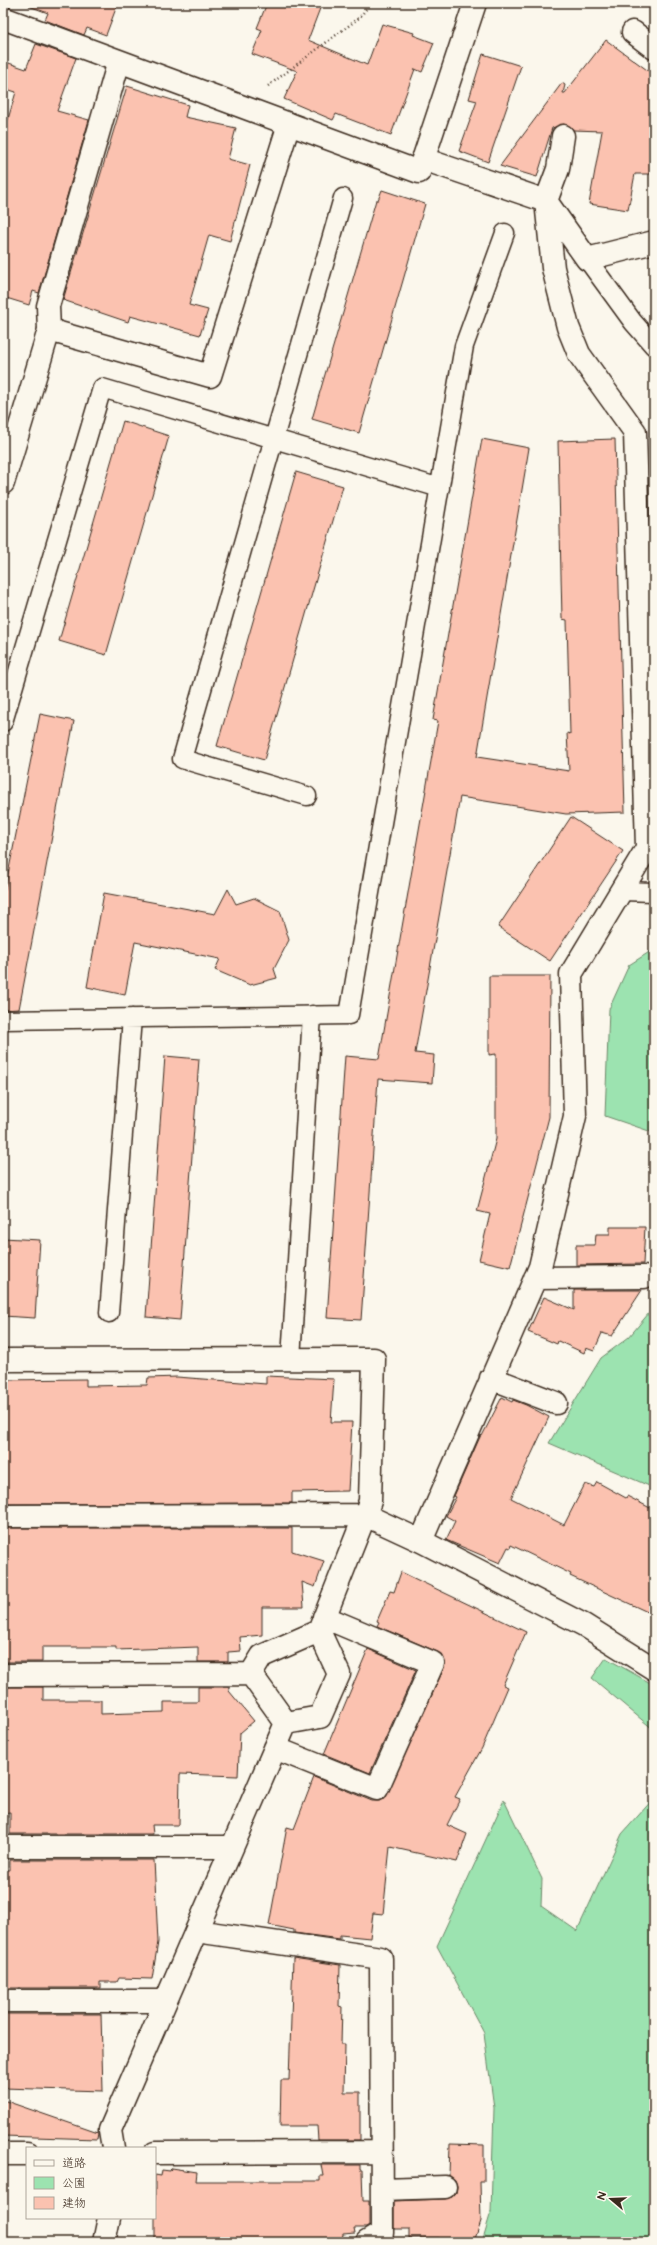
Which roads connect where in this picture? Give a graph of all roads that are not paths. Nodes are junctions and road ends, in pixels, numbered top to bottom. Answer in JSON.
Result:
{"nodes":[{"id":1,"x":475,"y":3,"type":"edge"},
{"id":2,"x":3,"y":18,"type":"edge"},
{"id":3,"x":633,"y":32,"type":"dead end"},
{"id":4,"x":654,"y":48,"type":"edge"},
{"id":5,"x":119,"y":61,"type":"junction"},
{"id":6,"x":289,"y":124,"type":"junction"},
{"id":7,"x":563,"y":136,"type":"dead end"},
{"id":8,"x":423,"y":159,"type":"junction"},
{"id":9,"x":343,"y":198,"type":"dead end"},
{"id":10,"x":546,"y":201,"type":"junction"},
{"id":11,"x":505,"y":233,"type":"dead end"},
{"id":12,"x":654,"y":242,"type":"edge"},
{"id":13,"x":587,"y":259,"type":"junction"},
{"id":14,"x":49,"y":330,"type":"junction"},
{"id":15,"x":654,"y":346,"type":"edge"},
{"id":16,"x":274,"y":439,"type":"junction"},
{"id":17,"x":5,"y":470,"type":"edge"},
{"id":18,"x":440,"y":488,"type":"junction"},
{"id":19,"x":3,"y":722,"type":"edge"},
{"id":20,"x":307,"y":796,"type":"dead end"},
{"id":21,"x":621,"y":891,"type":"junction"},
{"id":22,"x":654,"y":892,"type":"edge"},
{"id":23,"x":312,"y":1015,"type":"junction"},
{"id":24,"x":132,"y":1018,"type":"junction"},
{"id":25,"x":3,"y":1020,"type":"edge"},
{"id":26,"x":644,"y":1277,"type":"dead end"},
{"id":27,"x":535,"y":1278,"type":"junction"},
{"id":28,"x":109,"y":1313,"type":"dead end"},
{"id":29,"x":291,"y":1359,"type":"junction"},
{"id":30,"x":3,"y":1360,"type":"edge"},
{"id":31,"x":491,"y":1378,"type":"junction"},
{"id":32,"x":556,"y":1403,"type":"dead end"},
{"id":33,"x":365,"y":1515,"type":"junction"},
{"id":34,"x":3,"y":1516,"type":"edge"},
{"id":35,"x":421,"y":1540,"type":"junction"},
{"id":36,"x":321,"y":1624,"type":"junction"},
{"id":37,"x":654,"y":1669,"type":"edge"},
{"id":38,"x":251,"y":1674,"type":"junction"},
{"id":39,"x":3,"y":1675,"type":"edge"},
{"id":40,"x":286,"y":1723,"type":"junction"},
{"id":41,"x":275,"y":1748,"type":"junction"},
{"id":42,"x":232,"y":1846,"type":"junction"},
{"id":43,"x":3,"y":1847,"type":"edge"},
{"id":44,"x":196,"y":1931,"type":"junction"},
{"id":45,"x":3,"y":2001,"type":"edge"},
{"id":46,"x":165,"y":2001,"type":"junction"},
{"id":47,"x":113,"y":2147,"type":"edge"},
{"id":48,"x":382,"y":2152,"type":"junction"},
{"id":49,"x":156,"y":2153,"type":"edge"},
{"id":50,"x":3,"y":2154,"type":"edge"},
{"id":51,"x":26,"y":2154,"type":"edge"},
{"id":52,"x":445,"y":2187,"type":"dead end"},
{"id":53,"x":382,"y":2189,"type":"junction"},
{"id":54,"x":109,"y":2219,"type":"edge"},
{"id":55,"x":104,"y":2242,"type":"edge"},
{"id":56,"x":367,"y":2242,"type":"edge"}],
"edges":[{"from":1,"to":8,"type":"street"},
{"from":2,"to":5,"type":"street"},
{"from":3,"to":4,"type":"street"},
{"from":5,"to":6,"type":"street"},
{"from":5,"to":14,"type":"street"},
{"from":6,"to":8,"type":"street"},
{"from":6,"to":14,"type":"street"},
{"from":7,"to":10,"type":"street"},
{"from":8,"to":10,"type":"street"},
{"from":9,"to":16,"type":"lane"},
{"from":10,"to":13,"type":"street"},
{"from":10,"to":21,"type":"street"},
{"from":11,"to":18,"type":"lane"},
{"from":12,"to":13,"type":"street"},
{"from":13,"to":15,"type":"lane"},
{"from":14,"to":17,"type":"street"},
{"from":16,"to":18,"type":"lane"},
{"from":16,"to":19,"type":"lane"},
{"from":16,"to":20,"type":"lane"},
{"from":18,"to":23,"type":"lane"},
{"from":21,"to":22,"type":"lane"},
{"from":21,"to":27,"type":"street"},
{"from":23,"to":24,"type":"lane"},
{"from":23,"to":29,"type":"lane"},
{"from":24,"to":25,"type":"lane"},
{"from":24,"to":28,"type":"lane"},
{"from":26,"to":27,"type":"street"},
{"from":27,"to":31,"type":"street"},
{"from":29,"to":30,"type":"street"},
{"from":29,"to":33,"type":"street"},
{"from":31,"to":32,"type":"street"},
{"from":31,"to":35,"type":"street"},
{"from":33,"to":34,"type":"street"},
{"from":33,"to":35,"type":"street"},
{"from":33,"to":36,"type":"street"},
{"from":35,"to":37,"type":"street"},
{"from":36,"to":38,"type":"street"},
{"from":36,"to":40,"type":"street"},
{"from":36,"to":41,"type":"street"},
{"from":38,"to":39,"type":"street"},
{"from":38,"to":40,"type":"street"},
{"from":40,"to":41,"type":"street"},
{"from":41,"to":42,"type":"street"},
{"from":42,"to":43,"type":"street"},
{"from":42,"to":44,"type":"street"},
{"from":44,"to":46,"type":"street"},
{"from":44,"to":48,"type":"street"},
{"from":45,"to":46,"type":"street"},
{"from":46,"to":47,"type":"street"},
{"from":48,"to":49,"type":"street"},
{"from":48,"to":53,"type":"street"},
{"from":50,"to":51,"type":"street"},
{"from":52,"to":53,"type":"street"},
{"from":53,"to":56,"type":"street"},
{"from":54,"to":55,"type":"street"}]}
